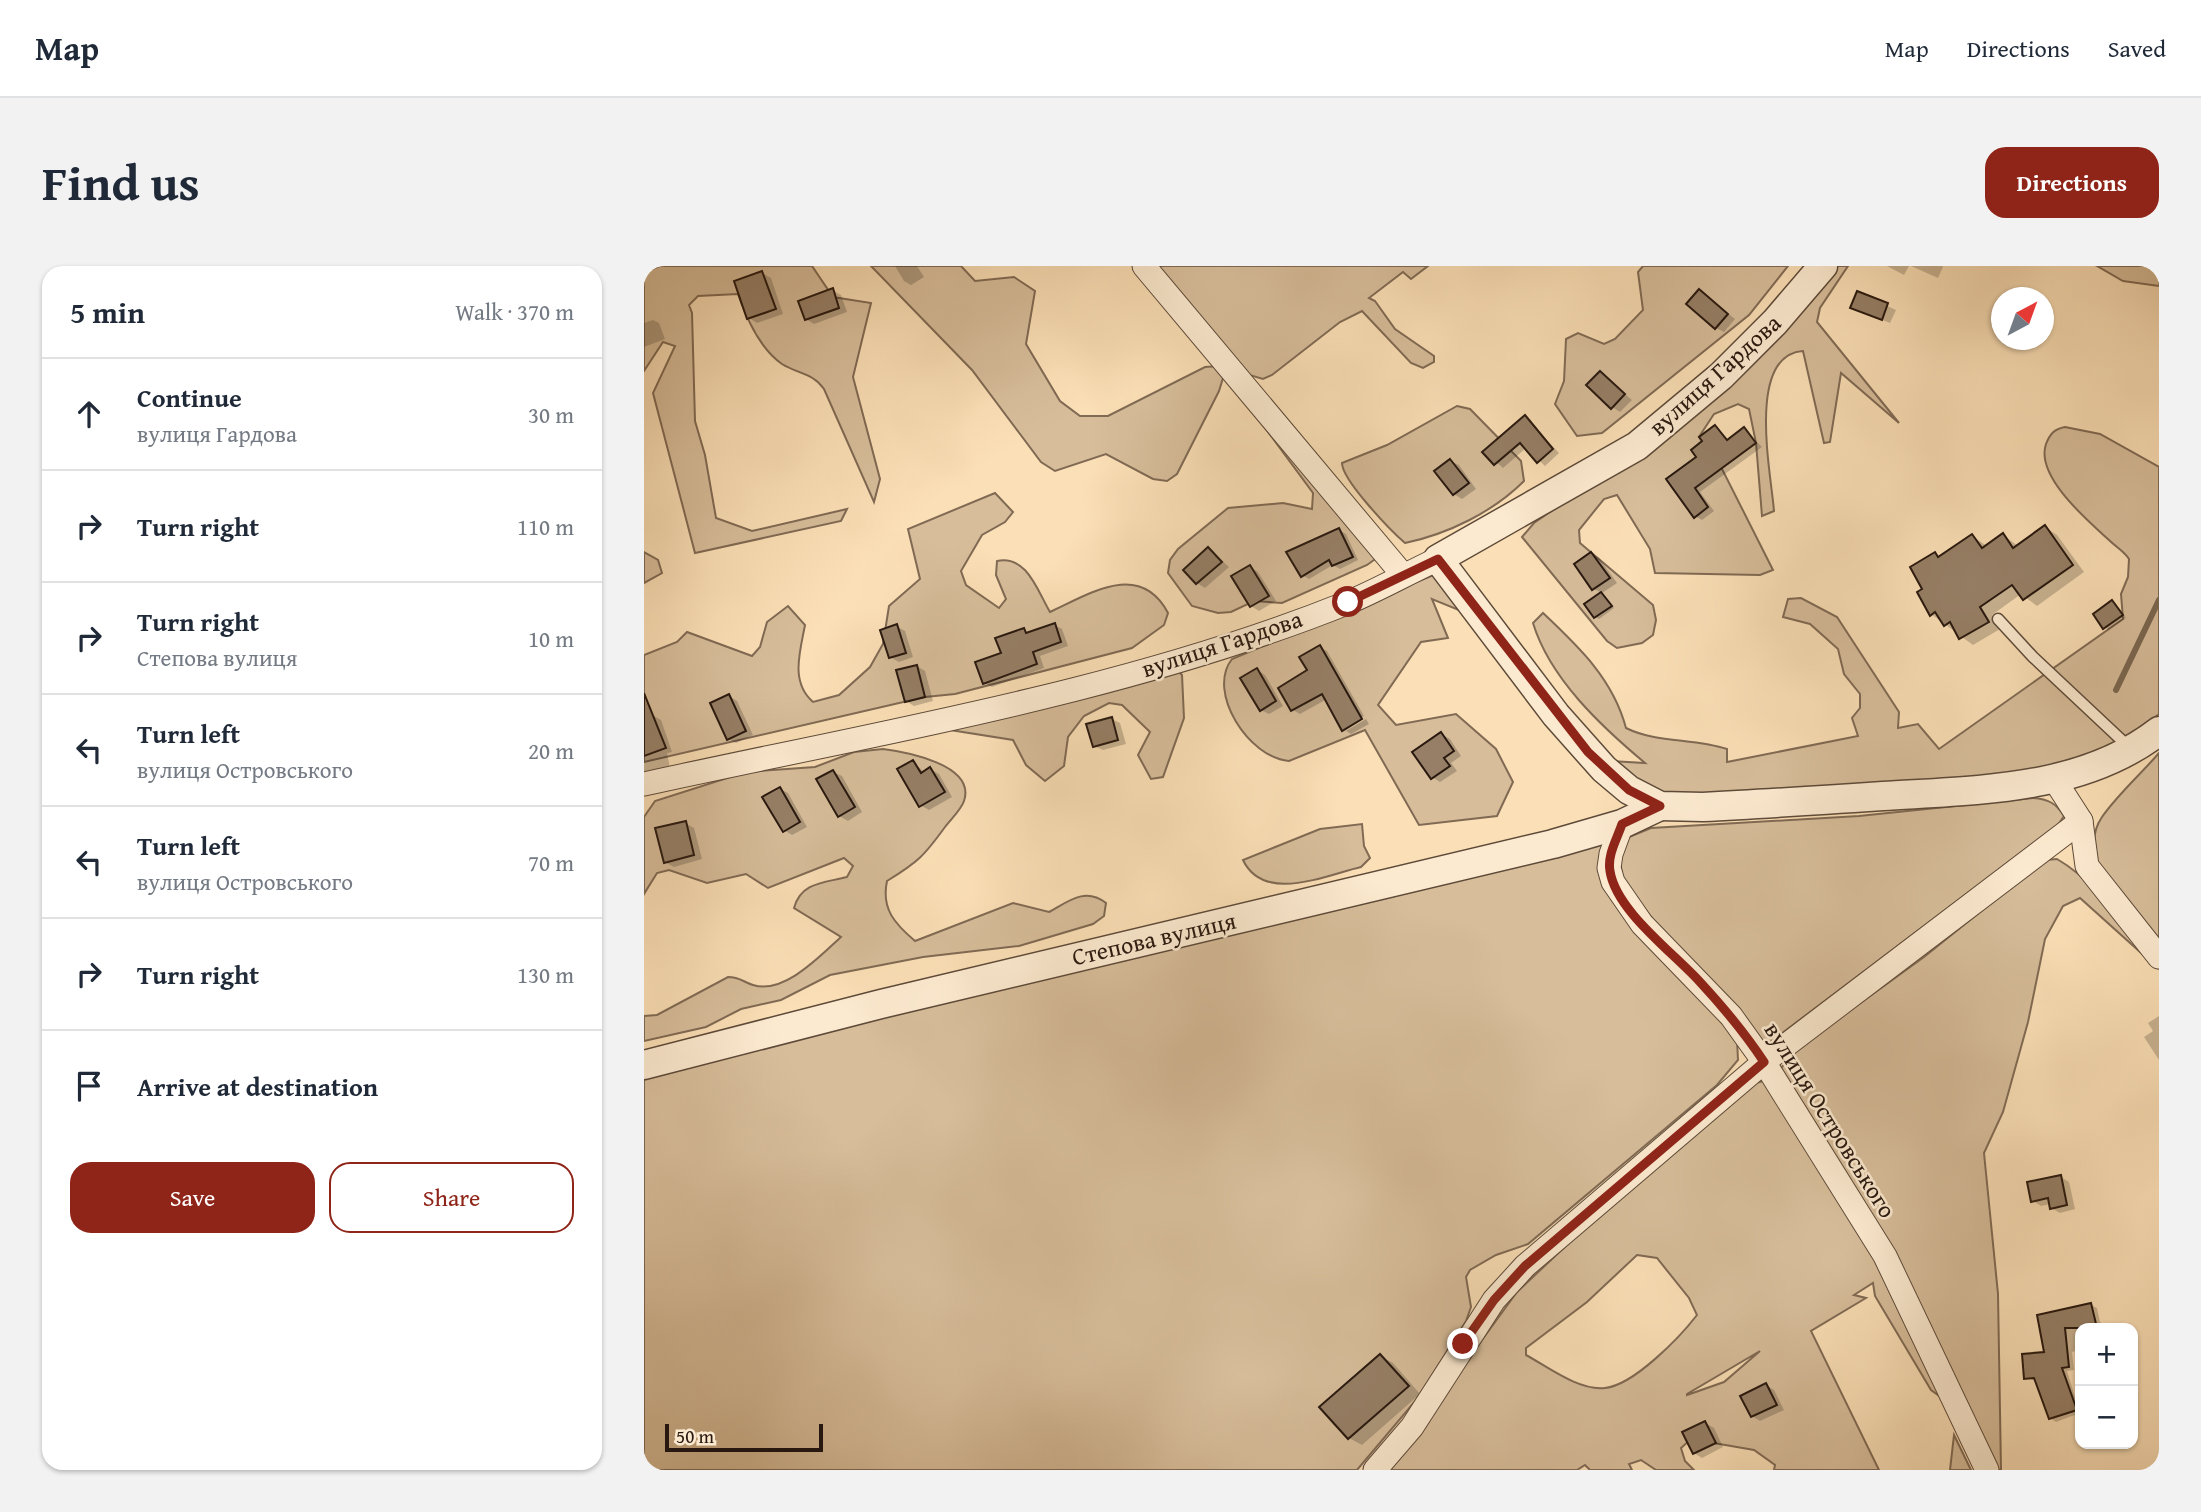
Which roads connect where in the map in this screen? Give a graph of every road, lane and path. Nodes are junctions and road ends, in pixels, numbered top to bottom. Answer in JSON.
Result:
{"nodes":[{"id":1,"x":1144,"y":266,"type":"edge"},
{"id":2,"x":1823,"y":266,"type":"edge"},
{"id":3,"x":1438,"y":559,"type":"junction"},
{"id":4,"x":1403,"y":575,"type":"junction"},
{"id":5,"x":1998,"y":620,"type":"dead end"},
{"id":6,"x":2159,"y":732,"type":"edge"},
{"id":7,"x":2133,"y":751,"type":"junction"},
{"id":8,"x":2054,"y":779,"type":"junction"},
{"id":9,"x":644,"y":784,"type":"edge"},
{"id":10,"x":1660,"y":806,"type":"junction"},
{"id":11,"x":2081,"y":821,"type":"junction"},
{"id":12,"x":1622,"y":824,"type":"junction"},
{"id":13,"x":2159,"y":957,"type":"edge"},
{"id":14,"x":1764,"y":1062,"type":"junction"},
{"id":15,"x":644,"y":1065,"type":"edge"},
{"id":16,"x":1375,"y":1470,"type":"edge"},
{"id":17,"x":1987,"y":1470,"type":"edge"}],
"edges":[{"from":1,"to":4,"type":"street"},
{"from":2,"to":3,"type":"street","name":"вулиця Гардова"},
{"from":3,"to":4,"type":"street","name":"вулиця Гардова"},
{"from":3,"to":10,"type":"street"},
{"from":4,"to":9,"type":"street","name":"вулиця Гардова"},
{"from":5,"to":7,"type":"lane"},
{"from":6,"to":7,"type":"street"},
{"from":7,"to":8,"type":"street"},
{"from":8,"to":10,"type":"street"},
{"from":8,"to":11,"type":"street"},
{"from":10,"to":12,"type":"street","name":"Степова вулиця"},
{"from":11,"to":13,"type":"street"},
{"from":11,"to":14,"type":"street"},
{"from":12,"to":14,"type":"street","name":"вулиця Островського"},
{"from":12,"to":15,"type":"street","name":"Степова вулиця"},
{"from":14,"to":16,"type":"street"},
{"from":14,"to":17,"type":"street","name":"вулиця Островського"}]}
